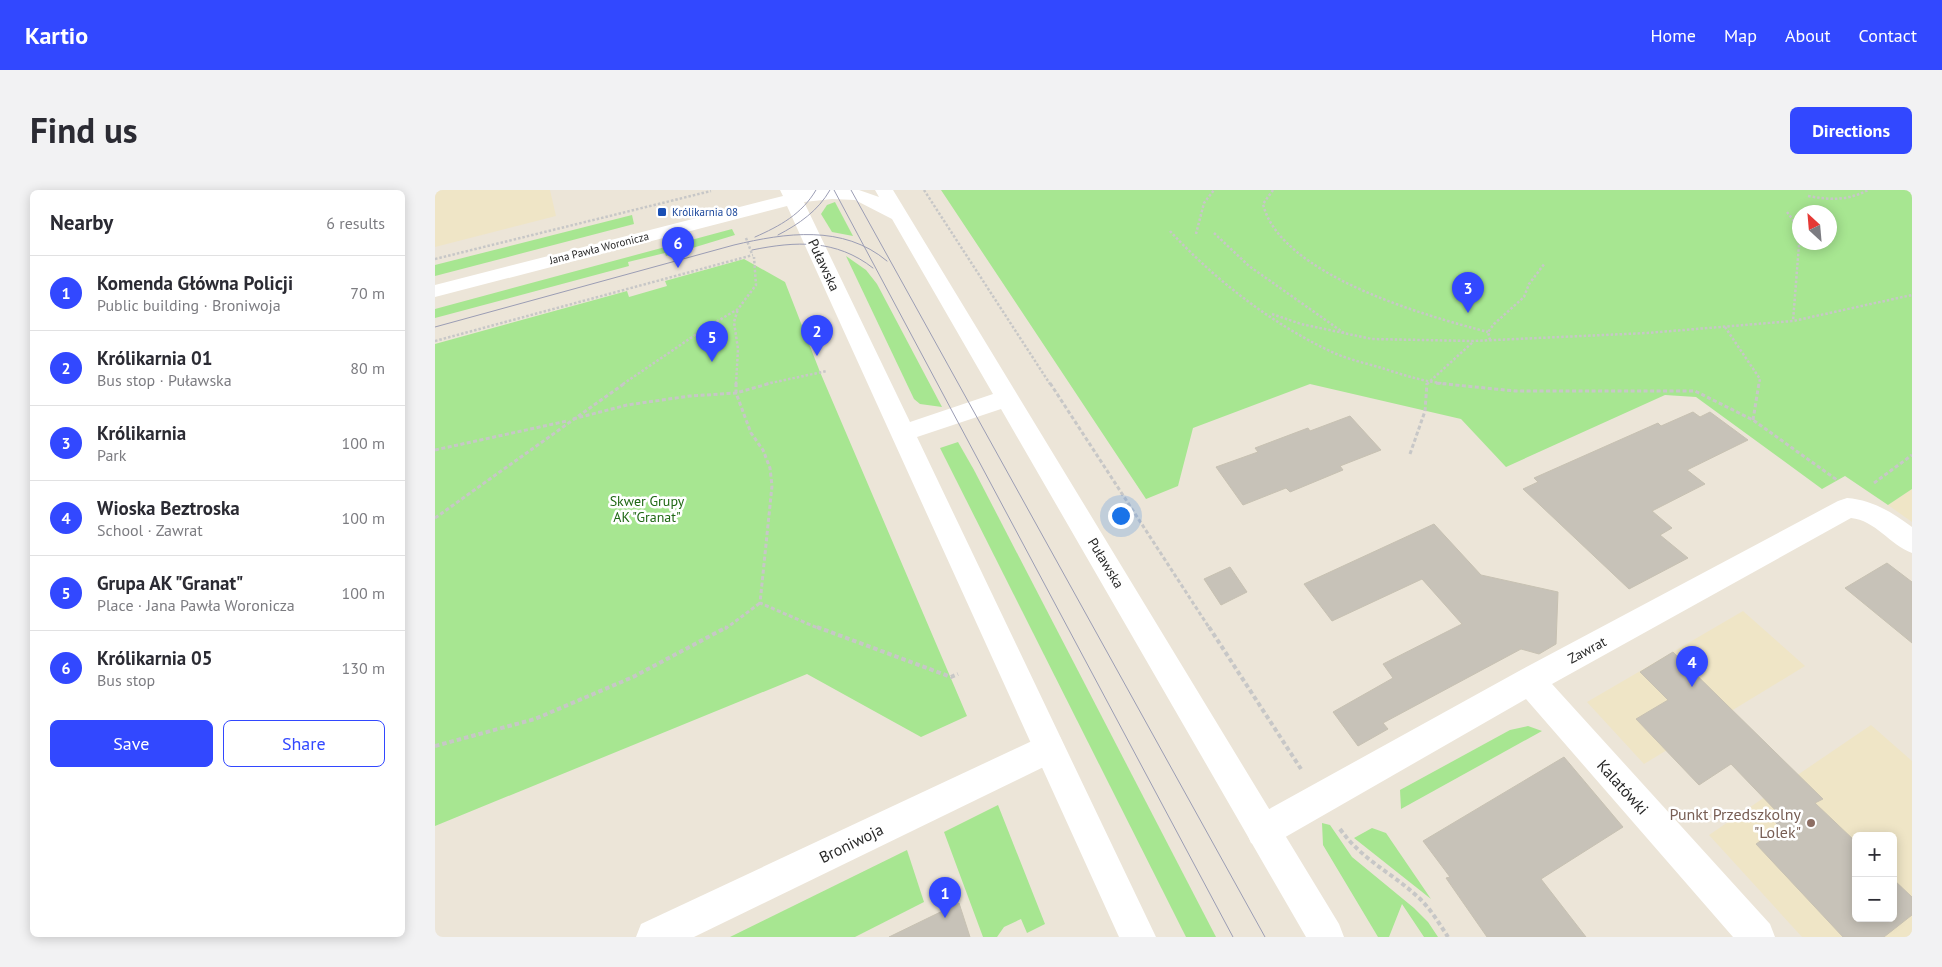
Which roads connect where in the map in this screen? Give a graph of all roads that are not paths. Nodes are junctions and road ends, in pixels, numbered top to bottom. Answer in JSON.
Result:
{"nodes":[{"id":1,"x":821,"y":190,"type":"edge"},
{"id":2,"x":884,"y":190,"type":"edge"},
{"id":3,"x":792,"y":194,"type":"edge"},
{"id":4,"x":898,"y":215,"type":"junction"},
{"id":5,"x":435,"y":291,"type":"edge"},
{"id":6,"x":1007,"y":398,"type":"junction"},
{"id":7,"x":903,"y":433,"type":"junction"},
{"id":8,"x":1912,"y":542,"type":"edge"},
{"id":9,"x":1530,"y":682,"type":"junction"},
{"id":10,"x":1049,"y":748,"type":"junction"},
{"id":11,"x":1263,"y":831,"type":"junction"},
{"id":12,"x":654,"y":937,"type":"edge"},
{"id":13,"x":1138,"y":937,"type":"edge"},
{"id":14,"x":1326,"y":937,"type":"edge"},
{"id":15,"x":1757,"y":937,"type":"edge"}],
"edges":[{"from":1,"to":3,"type":"main road","name":"Jana Pawła Woronicza"},
{"from":2,"to":4,"type":"main road","name":"Puławska"},
{"from":3,"to":4,"type":"main road"},
{"from":3,"to":5,"type":"main road","name":"Jana Pawła Woronicza"},
{"from":3,"to":7,"type":"main road","name":"Puławska"},
{"from":4,"to":6,"type":"main road","name":"Puławska"},
{"from":6,"to":7,"type":"main road"},
{"from":6,"to":11,"type":"main road","name":"Puławska"},
{"from":7,"to":10,"type":"main road","name":"Puławska"},
{"from":8,"to":9,"type":"main road","name":"Zawrat"},
{"from":9,"to":11,"type":"main road","name":"Zawrat"},
{"from":9,"to":15,"type":"main road","name":"Kalatówki"},
{"from":10,"to":12,"type":"main road","name":"Broniwoja"},
{"from":10,"to":13,"type":"main road","name":"Puławska"},
{"from":11,"to":14,"type":"main road","name":"Puławska"}]}
